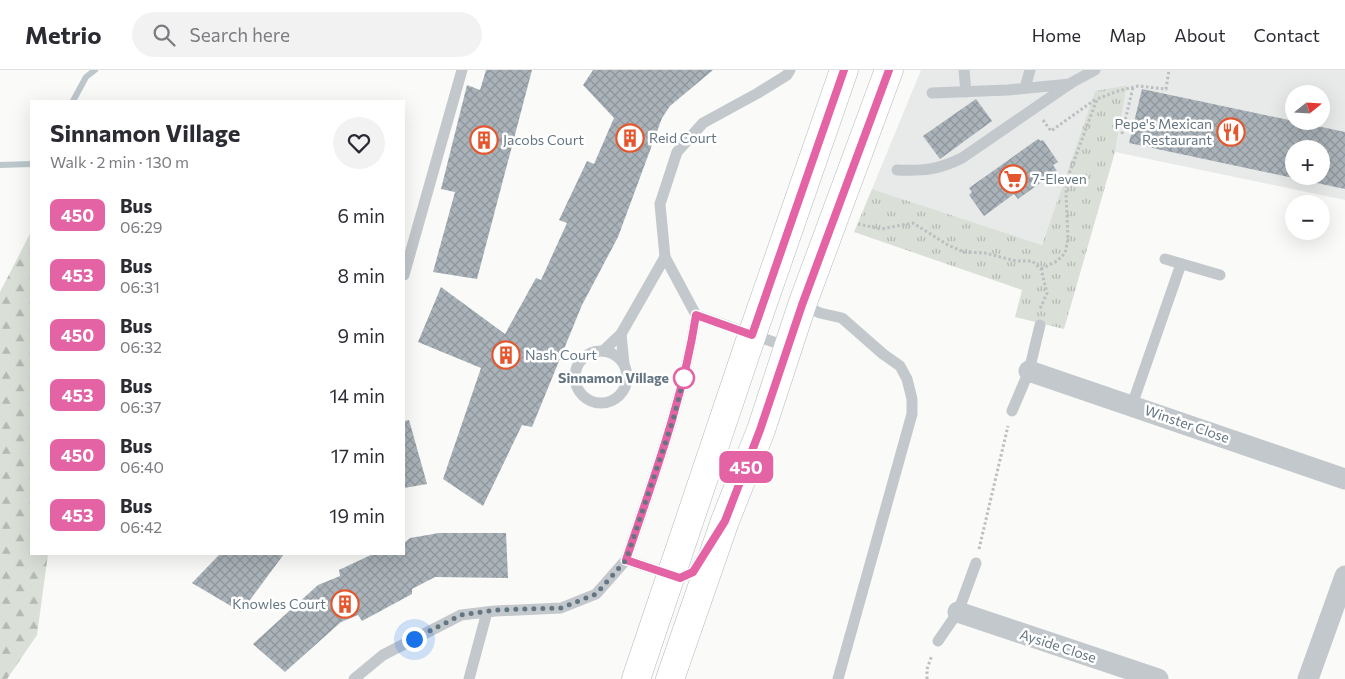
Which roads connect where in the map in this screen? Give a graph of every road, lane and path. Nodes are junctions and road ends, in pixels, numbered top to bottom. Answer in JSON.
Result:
{"nodes":[{"id":1,"x":462,"y":70,"type":"edge"},
{"id":2,"x":790,"y":70,"type":"edge"},
{"id":3,"x":844,"y":70,"type":"edge"},
{"id":4,"x":889,"y":70,"type":"edge"},
{"id":5,"x":964,"y":70,"type":"edge"},
{"id":6,"x":1030,"y":70,"type":"edge"},
{"id":7,"x":1095,"y":70,"type":"edge"},
{"id":8,"x":1169,"y":70,"type":"edge"},
{"id":9,"x":1071,"y":83,"type":"junction"},
{"id":10,"x":1133,"y":87,"type":"junction"},
{"id":11,"x":1026,"y":88,"type":"junction"},
{"id":12,"x":966,"y":92,"type":"junction"},
{"id":13,"x":932,"y":93,"type":"dead end"},
{"id":14,"x":1097,"y":99,"type":"junction"},
{"id":15,"x":1035,"y":108,"type":"junction"},
{"id":16,"x":1122,"y":134,"type":"dead end"},
{"id":17,"x":897,"y":170,"type":"dead end"},
{"id":18,"x":852,"y":222,"type":"dead end"},
{"id":19,"x":665,"y":257,"type":"junction"},
{"id":20,"x":1165,"y":259,"type":"dead end"},
{"id":21,"x":1181,"y":264,"type":"junction"},
{"id":22,"x":1041,"y":269,"type":"junction"},
{"id":23,"x":405,"y":271,"type":"edge"},
{"id":24,"x":1220,"y":274,"type":"dead end"},
{"id":25,"x":802,"y":305,"type":"junction"},
{"id":26,"x":696,"y":315,"type":"junction"},
{"id":27,"x":1040,"y":325,"type":"joint"},
{"id":28,"x":621,"y":334,"type":"junction"},
{"id":29,"x":752,"y":335,"type":"junction"},
{"id":30,"x":788,"y":348,"type":"junction"},
{"id":31,"x":603,"y":351,"type":"junction"},
{"id":32,"x":624,"y":364,"type":"junction"},
{"id":33,"x":1029,"y":371,"type":"junction"},
{"id":34,"x":1132,"y":405,"type":"junction"},
{"id":35,"x":1012,"y":411,"type":"joint"},
{"id":36,"x":1345,"y":479,"type":"edge"},
{"id":37,"x":725,"y":521,"type":"junction"},
{"id":38,"x":626,"y":560,"type":"junction"},
{"id":39,"x":976,"y":563,"type":"joint"},
{"id":40,"x":671,"y":575,"type":"junction"},
{"id":41,"x":1345,"y":576,"type":"edge"},
{"id":42,"x":487,"y":612,"type":"junction"},
{"id":43,"x":958,"y":612,"type":"junction"},
{"id":44,"x":938,"y":641,"type":"joint"},
{"id":45,"x":357,"y":678,"type":"edge"},
{"id":46,"x":469,"y":679,"type":"edge"},
{"id":47,"x":636,"y":679,"type":"edge"},
{"id":48,"x":670,"y":679,"type":"edge"},
{"id":49,"x":838,"y":679,"type":"edge"},
{"id":50,"x":927,"y":679,"type":"edge"},
{"id":51,"x":1158,"y":679,"type":"edge"},
{"id":52,"x":1308,"y":679,"type":"edge"}],
"edges":[{"from":1,"to":23,"type":"lane"},
{"from":2,"to":19,"type":"lane"},
{"from":3,"to":29,"type":"main road"},
{"from":4,"to":25,"type":"main road"},
{"from":5,"to":12,"type":"lane"},
{"from":6,"to":11,"type":"lane"},
{"from":7,"to":9,"type":"lane"},
{"from":8,"to":10,"type":"path"},
{"from":9,"to":11,"type":"lane"},
{"from":9,"to":15,"type":"lane"},
{"from":10,"to":14,"type":"path"},
{"from":10,"to":16,"type":"path"},
{"from":11,"to":12,"type":"lane"},
{"from":12,"to":13,"type":"lane"},
{"from":14,"to":15,"type":"path"},
{"from":14,"to":22,"type":"path"},
{"from":15,"to":17,"type":"lane"},
{"from":18,"to":22,"type":"path"},
{"from":19,"to":26,"type":"lane"},
{"from":19,"to":28,"type":"lane"},
{"from":20,"to":21,"type":"lane"},
{"from":21,"to":24,"type":"lane"},
{"from":21,"to":34,"type":"lane"},
{"from":22,"to":27,"type":"path"},
{"from":25,"to":30,"type":"main road"},
{"from":25,"to":49,"type":"lane"},
{"from":26,"to":29,"type":"lane"},
{"from":26,"to":38,"type":"lane"},
{"from":27,"to":33,"type":"lane"},
{"from":28,"to":31,"type":"lane"},
{"from":28,"to":32,"type":"lane"},
{"from":29,"to":30,"type":"lane"},
{"from":29,"to":40,"type":"main road"},
{"from":30,"to":37,"type":"main road"},
{"from":31,"to":32,"type":"lane"},
{"from":31,"to":32,"type":"lane"},
{"from":33,"to":34,"type":"street","name":"Winster Close"},
{"from":33,"to":35,"type":"lane"},
{"from":34,"to":36,"type":"street","name":"Winster Close"},
{"from":35,"to":39,"type":"path"},
{"from":37,"to":40,"type":"lane"},
{"from":37,"to":48,"type":"main road"},
{"from":38,"to":40,"type":"lane"},
{"from":38,"to":42,"type":"lane"},
{"from":39,"to":43,"type":"lane"},
{"from":40,"to":47,"type":"main road"},
{"from":41,"to":52,"type":"street"},
{"from":42,"to":45,"type":"lane"},
{"from":42,"to":46,"type":"lane"},
{"from":43,"to":44,"type":"lane"},
{"from":43,"to":51,"type":"street","name":"Ayside Close"},
{"from":44,"to":50,"type":"path"}]}
